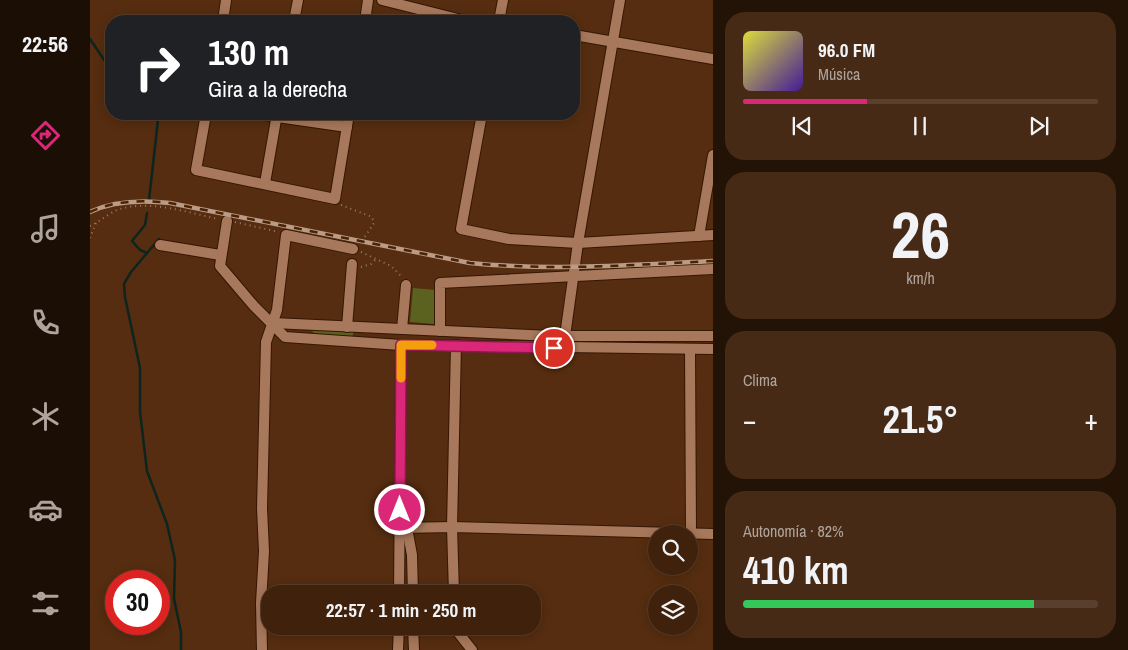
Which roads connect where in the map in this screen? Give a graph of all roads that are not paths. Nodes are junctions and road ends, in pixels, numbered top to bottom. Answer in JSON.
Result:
{"nodes":[{"id":1,"x":226,"y":0,"type":"edge"},
{"id":2,"x":298,"y":0,"type":"edge"},
{"id":3,"x":368,"y":0,"type":"edge"},
{"id":4,"x":382,"y":0,"type":"edge"},
{"id":5,"x":503,"y":0,"type":"edge"},
{"id":6,"x":620,"y":0,"type":"edge"},
{"id":7,"x":223,"y":15,"type":"edge"},
{"id":8,"x":295,"y":15,"type":"edge"},
{"id":9,"x":366,"y":15,"type":"edge"},
{"id":10,"x":442,"y":15,"type":"edge"},
{"id":11,"x":500,"y":15,"type":"edge"},
{"id":12,"x":580,"y":36,"type":"edge"},
{"id":13,"x":613,"y":40,"type":"junction"},
{"id":14,"x":713,"y":59,"type":"edge"},
{"id":15,"x":205,"y":120,"type":"edge"},
{"id":16,"x":275,"y":120,"type":"edge"},
{"id":17,"x":306,"y":120,"type":"edge"},
{"id":18,"x":348,"y":120,"type":"edge"},
{"id":19,"x":481,"y":120,"type":"edge"},
{"id":20,"x":347,"y":127,"type":"junction"},
{"id":21,"x":713,"y":155,"type":"edge"},
{"id":22,"x":265,"y":183,"type":"junction"},
{"id":23,"x":227,"y":220,"type":"road end"},
{"id":24,"x":713,"y":235,"type":"edge"},
{"id":25,"x":699,"y":236,"type":"junction"},
{"id":26,"x":578,"y":242,"type":"junction"},
{"id":27,"x":160,"y":245,"type":"dead end"},
{"id":28,"x":353,"y":249,"type":"road end"},
{"id":29,"x":220,"y":255,"type":"junction"},
{"id":30,"x":351,"y":267,"type":"road end"},
{"id":31,"x":713,"y":268,"type":"edge"},
{"id":32,"x":573,"y":276,"type":"junction"},
{"id":33,"x":406,"y":285,"type":"road end"},
{"id":34,"x":273,"y":323,"type":"junction"},
{"id":35,"x":347,"y":327,"type":"junction"},
{"id":36,"x":402,"y":330,"type":"junction"},
{"id":37,"x":440,"y":331,"type":"junction"},
{"id":38,"x":565,"y":336,"type":"junction"},
{"id":39,"x":713,"y":336,"type":"edge"},
{"id":40,"x":401,"y":345,"type":"junction"},
{"id":41,"x":456,"y":345,"type":"junction"},
{"id":42,"x":690,"y":349,"type":"junction"},
{"id":43,"x":712,"y":352,"type":"edge"},
{"id":44,"x":691,"y":525,"type":"edge"},
{"id":45,"x":452,"y":527,"type":"junction"},
{"id":46,"x":403,"y":528,"type":"junction"},
{"id":47,"x":648,"y":531,"type":"edge"},
{"id":48,"x":698,"y":533,"type":"edge"},
{"id":49,"x":713,"y":534,"type":"edge"},
{"id":50,"x":265,"y":585,"type":"edge"},
{"id":51,"x":399,"y":585,"type":"edge"},
{"id":52,"x":413,"y":585,"type":"edge"},
{"id":53,"x":454,"y":585,"type":"edge"},
{"id":54,"x":263,"y":635,"type":"edge"},
{"id":55,"x":398,"y":635,"type":"edge"},
{"id":56,"x":413,"y":635,"type":"edge"},
{"id":57,"x":461,"y":635,"type":"edge"},
{"id":58,"x":262,"y":650,"type":"edge"},
{"id":59,"x":398,"y":650,"type":"edge"},
{"id":60,"x":414,"y":650,"type":"edge"},
{"id":61,"x":472,"y":650,"type":"edge"}],
"edges":[{"from":1,"to":7,"type":"street"},
{"from":2,"to":8,"type":"street"},
{"from":3,"to":9,"type":"street"},
{"from":4,"to":10,"type":"street"},
{"from":5,"to":11,"type":"street"},
{"from":6,"to":13,"type":"street"},
{"from":12,"to":13,"type":"street"},
{"from":13,"to":14,"type":"street"},
{"from":13,"to":26,"type":"street"},
{"from":15,"to":22,"type":"street"},
{"from":16,"to":22,"type":"street"},
{"from":17,"to":20,"type":"street"},
{"from":18,"to":20,"type":"street"},
{"from":19,"to":26,"type":"street"},
{"from":20,"to":22,"type":"street"},
{"from":21,"to":25,"type":"street"},
{"from":23,"to":29,"type":"street"},
{"from":24,"to":25,"type":"street"},
{"from":25,"to":26,"type":"street"},
{"from":26,"to":32,"type":"street"},
{"from":27,"to":29,"type":"street"},
{"from":28,"to":34,"type":"street"},
{"from":29,"to":34,"type":"street"},
{"from":30,"to":35,"type":"street"},
{"from":31,"to":32,"type":"street"},
{"from":32,"to":37,"type":"street"},
{"from":32,"to":38,"type":"street"},
{"from":33,"to":36,"type":"street"},
{"from":34,"to":35,"type":"street"},
{"from":34,"to":40,"type":"street"},
{"from":34,"to":50,"type":"street"},
{"from":35,"to":36,"type":"street"},
{"from":36,"to":37,"type":"street"},
{"from":37,"to":38,"type":"street"},
{"from":38,"to":39,"type":"street"},
{"from":40,"to":41,"type":"street"},
{"from":40,"to":46,"type":"street"},
{"from":41,"to":42,"type":"street"},
{"from":41,"to":45,"type":"street"},
{"from":42,"to":43,"type":"street"},
{"from":42,"to":44,"type":"street"},
{"from":45,"to":46,"type":"street"},
{"from":45,"to":47,"type":"street"},
{"from":45,"to":53,"type":"street"},
{"from":46,"to":51,"type":"street"},
{"from":46,"to":52,"type":"street"},
{"from":48,"to":49,"type":"street"},
{"from":54,"to":58,"type":"street"},
{"from":55,"to":59,"type":"street"},
{"from":56,"to":60,"type":"street"},
{"from":57,"to":61,"type":"street"}]}
